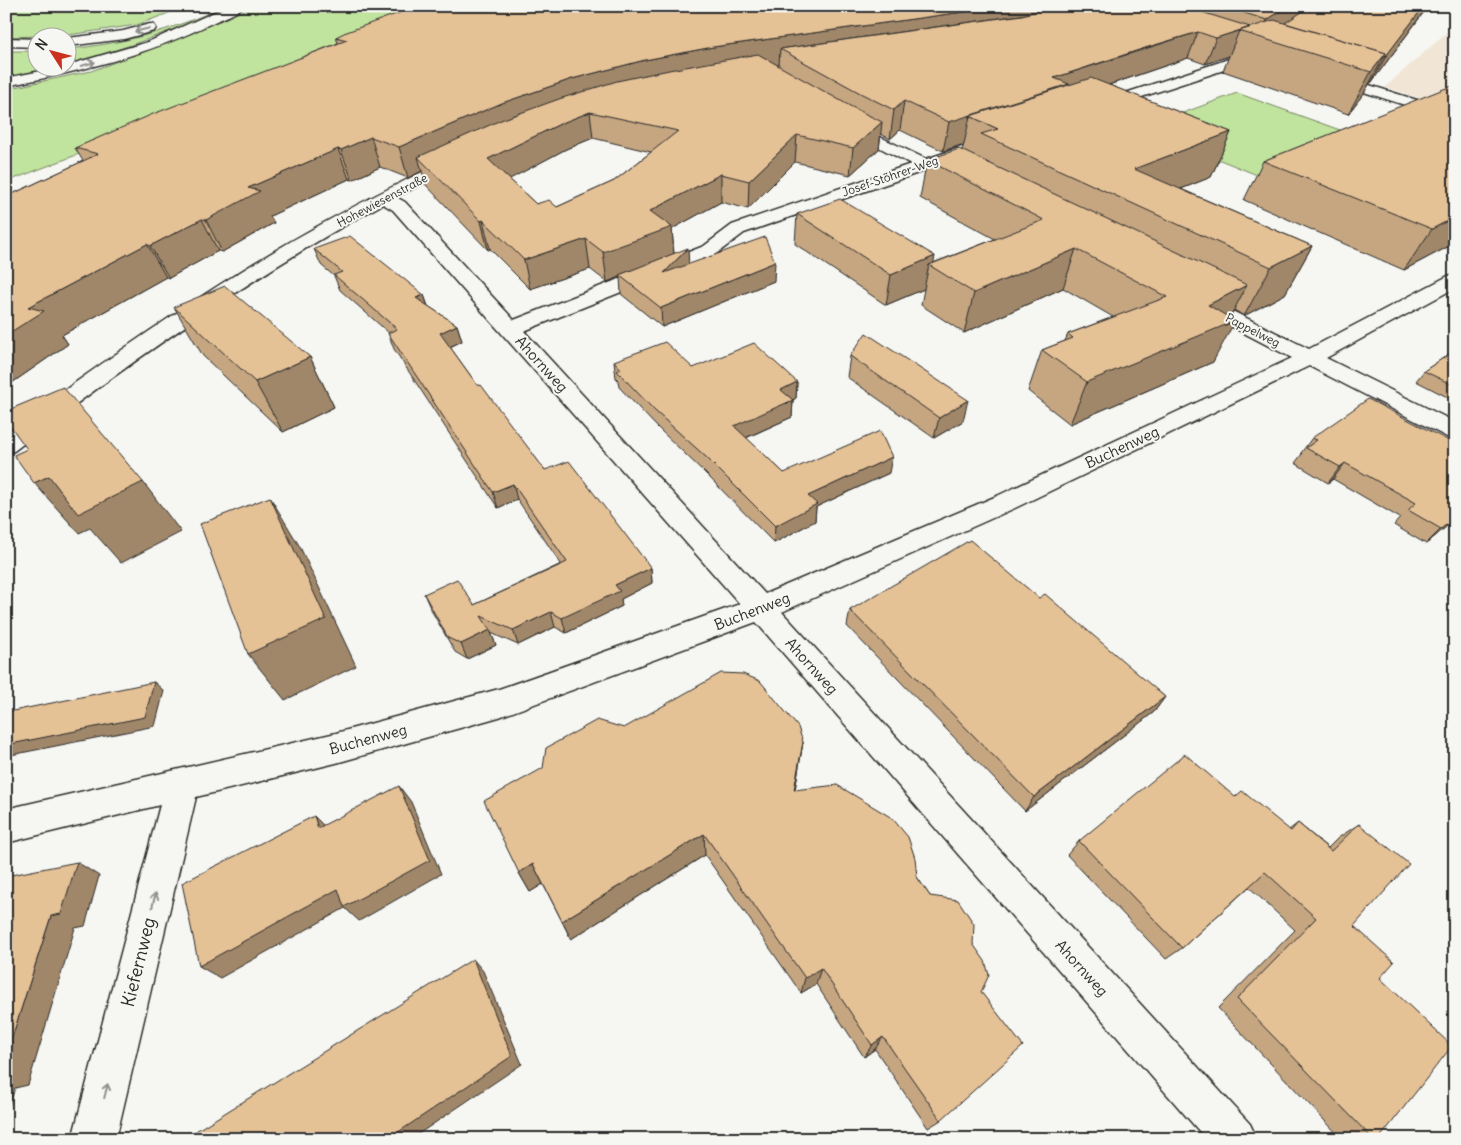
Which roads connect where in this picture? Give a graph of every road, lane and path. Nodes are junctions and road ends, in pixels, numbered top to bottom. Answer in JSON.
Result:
{"nodes":[{"id":1,"x":212,"y":6,"type":"edge"},
{"id":2,"x":238,"y":6,"type":"edge"},
{"id":3,"x":189,"y":16,"type":"dead end"},
{"id":4,"x":160,"y":25,"type":"dead end"},
{"id":5,"x":78,"y":41,"type":"edge"},
{"id":6,"x":6,"y":42,"type":"edge"},
{"id":7,"x":28,"y":43,"type":"edge"},
{"id":8,"x":1273,"y":43,"type":"edge"},
{"id":9,"x":1232,"y":45,"type":"edge"},
{"id":10,"x":1262,"y":55,"type":"junction"},
{"id":11,"x":1314,"y":72,"type":"edge"},
{"id":12,"x":6,"y":82,"type":"edge"},
{"id":13,"x":1090,"y":110,"type":"edge"},
{"id":14,"x":1455,"y":118,"type":"edge"},
{"id":15,"x":836,"y":119,"type":"edge"},
{"id":16,"x":979,"y":146,"type":"dead end"},
{"id":17,"x":475,"y":153,"type":"edge"},
{"id":18,"x":924,"y":165,"type":"junction"},
{"id":19,"x":949,"y":177,"type":"edge"},
{"id":20,"x":385,"y":198,"type":"junction"},
{"id":21,"x":1455,"y":280,"type":"edge"},
{"id":22,"x":1180,"y":293,"type":"edge"},
{"id":23,"x":511,"y":329,"type":"junction"},
{"id":24,"x":1309,"y":358,"type":"junction"},
{"id":25,"x":1455,"y":432,"type":"edge"},
{"id":26,"x":6,"y":445,"type":"edge"},
{"id":27,"x":760,"y":609,"type":"junction"},
{"id":28,"x":182,"y":785,"type":"junction"},
{"id":29,"x":6,"y":826,"type":"edge"},
{"id":30,"x":94,"y":1139,"type":"edge"},
{"id":31,"x":1235,"y":1139,"type":"edge"}],
"edges":[{"from":1,"to":3,"type":"main road"},
{"from":12,"to":2,"type":"main road","one_way":true},
{"from":4,"to":5,"type":"main road","one_way":true},
{"from":6,"to":7,"type":"main road"},
{"from":8,"to":10,"type":"main road"},
{"from":9,"to":10,"type":"main road"},
{"from":10,"to":13,"type":"main road"},
{"from":11,"to":14,"type":"main road"},
{"from":15,"to":18,"type":"main road"},
{"from":16,"to":18,"type":"main road","name":"Josef-Stöhrer-Weg"},
{"from":17,"to":20,"type":"main road","name":"Hohewiesenstraße"},
{"from":18,"to":19,"type":"main road"},
{"from":18,"to":23,"type":"main road","name":"Josef-Stöhrer-Weg"},
{"from":20,"to":23,"type":"main road","name":"Ahornweg"},
{"from":20,"to":26,"type":"main road","name":"Hohewiesenstraße"},
{"from":21,"to":24,"type":"main road","name":"Buchenweg"},
{"from":22,"to":24,"type":"main road","name":"Pappelweg"},
{"from":23,"to":27,"type":"main road","name":"Ahornweg"},
{"from":24,"to":25,"type":"main road","name":"Pappelweg"},
{"from":24,"to":27,"type":"main road","name":"Buchenweg"},
{"from":27,"to":28,"type":"main road","name":"Buchenweg"},
{"from":27,"to":31,"type":"main road","name":"Ahornweg"},
{"from":28,"to":29,"type":"main road","name":"Buchenweg"},
{"from":30,"to":28,"type":"main road","name":"Kiefernweg","one_way":true}]}
